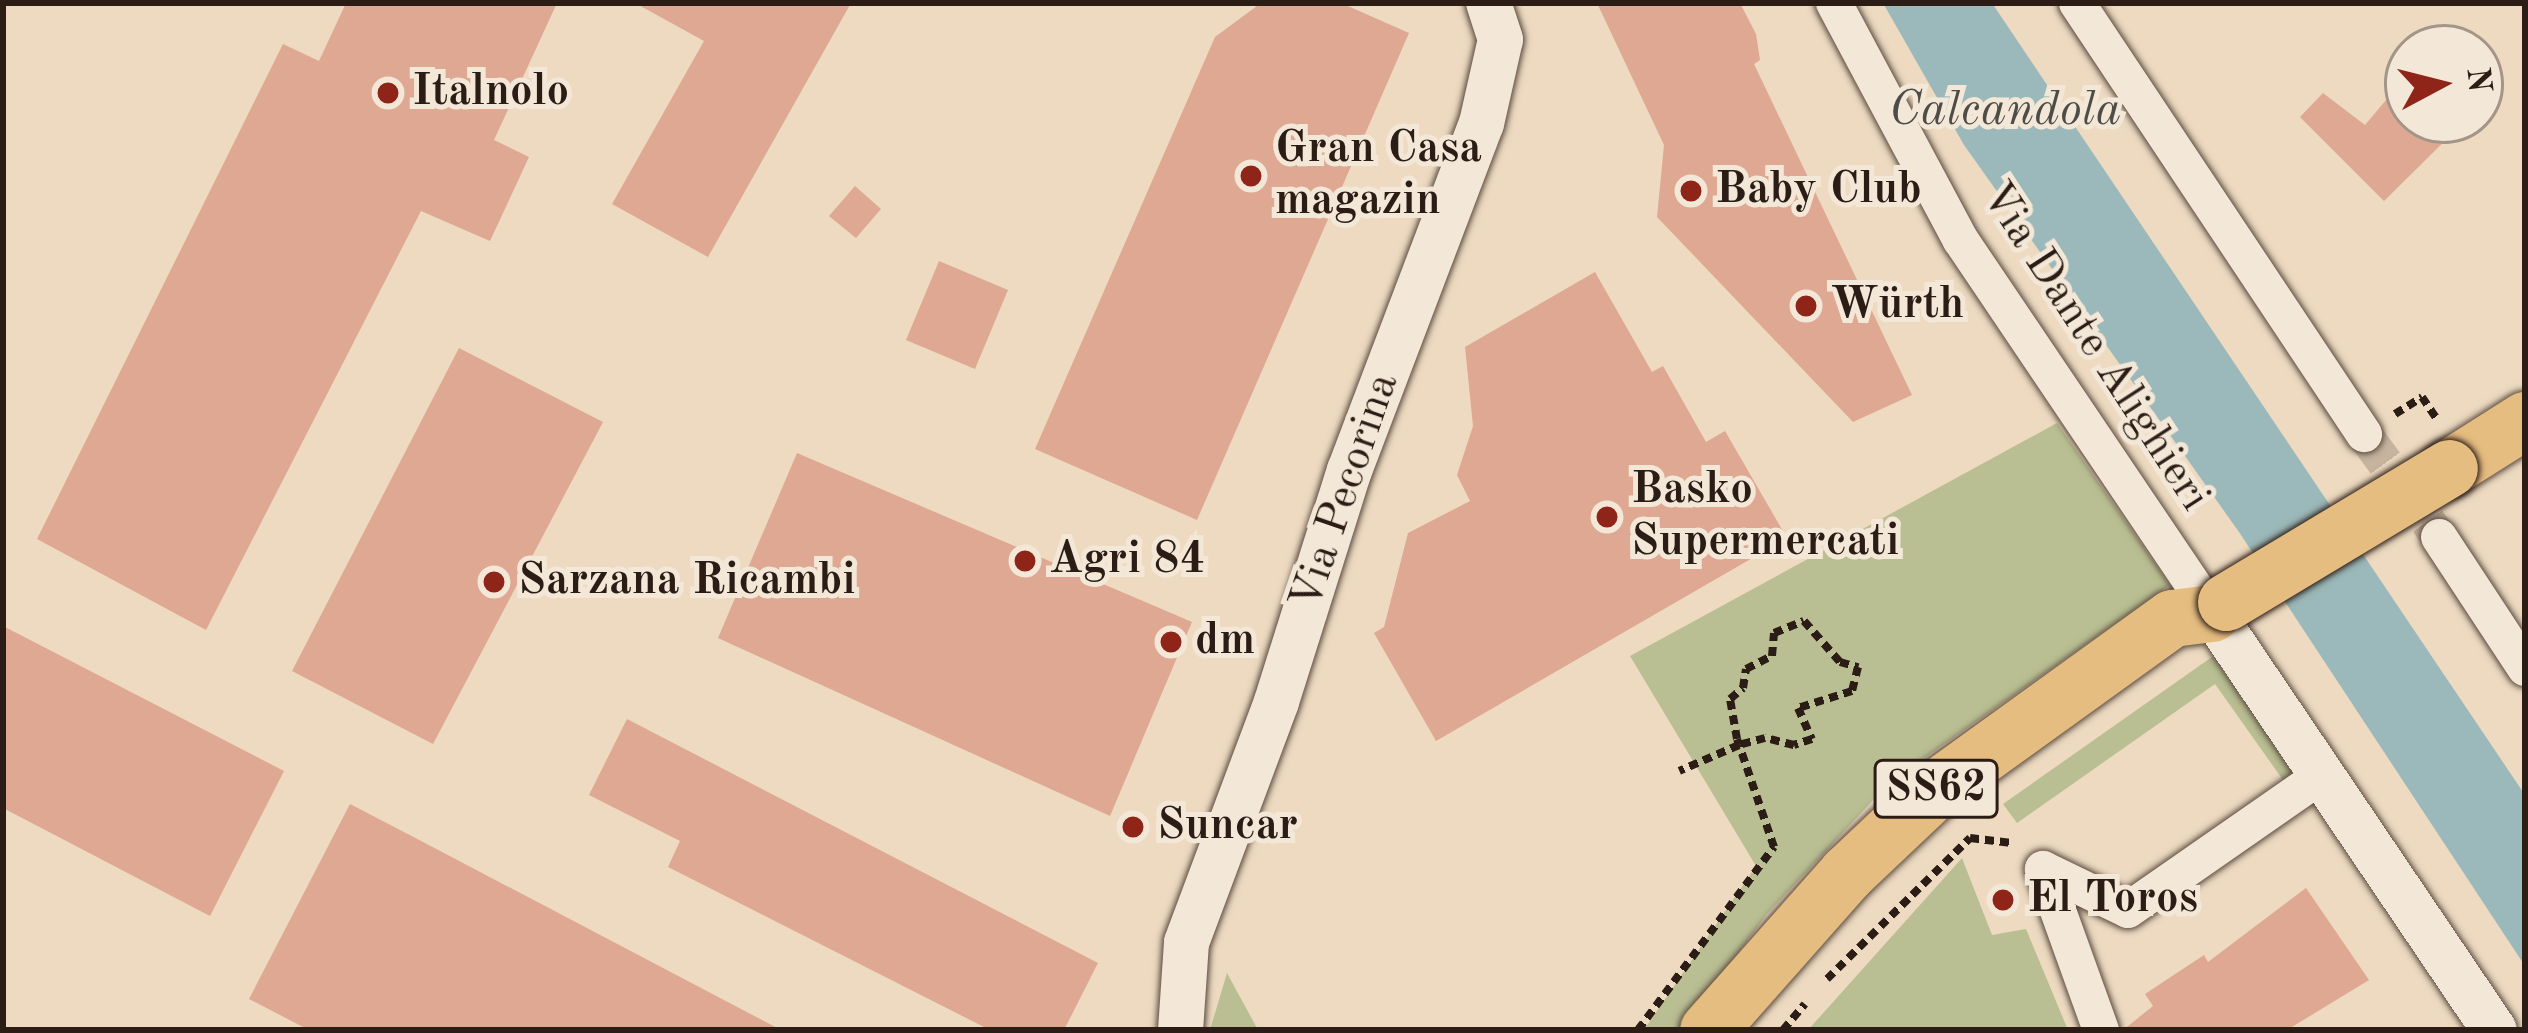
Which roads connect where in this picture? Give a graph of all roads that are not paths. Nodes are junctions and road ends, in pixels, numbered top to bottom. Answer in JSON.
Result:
{"nodes":[{"id":1,"x":1488,"y":3,"type":"edge"},
{"id":2,"x":1834,"y":3,"type":"edge"},
{"id":3,"x":2078,"y":3,"type":"edge"},
{"id":4,"x":2525,"y":419,"type":"edge"},
{"id":5,"x":2364,"y":434,"type":"tunnel mouth"},
{"id":6,"x":2439,"y":537,"type":"tunnel mouth"},
{"id":7,"x":2219,"y":607,"type":"junction"},
{"id":8,"x":2525,"y":668,"type":"edge"},
{"id":9,"x":2322,"y":775,"type":"junction"},
{"id":10,"x":1183,"y":981,"type":"junction"},
{"id":11,"x":1153,"y":1030,"type":"edge"},
{"id":12,"x":1180,"y":1030,"type":"edge"},
{"id":13,"x":1708,"y":1030,"type":"edge"},
{"id":14,"x":1741,"y":1030,"type":"edge"},
{"id":15,"x":2101,"y":1030,"type":"edge"},
{"id":16,"x":2494,"y":1030,"type":"edge"}],
"edges":[{"from":1,"to":10,"type":"street","name":"Via Pecorina"},
{"from":2,"to":7,"type":"street","name":"Via Dante Alighieri"},
{"from":3,"to":5,"type":"street"},
{"from":4,"to":7,"type":"main road","number":"SS62","bridge":true},
{"from":6,"to":8,"type":"street"},
{"from":7,"to":9,"type":"street"},
{"from":7,"to":13,"type":"main road","number":"SS62"},
{"from":7,"to":14,"type":"main road","number":"SS62"},
{"from":9,"to":15,"type":"street"},
{"from":9,"to":16,"type":"street"},
{"from":10,"to":11,"type":"street","name":"Via Pecorina"},
{"from":10,"to":12,"type":"street","name":"Via Pecorina"}]}
